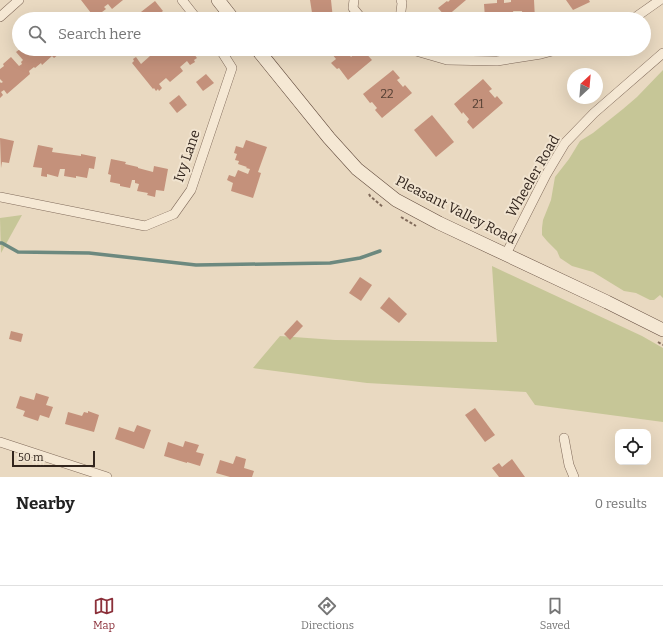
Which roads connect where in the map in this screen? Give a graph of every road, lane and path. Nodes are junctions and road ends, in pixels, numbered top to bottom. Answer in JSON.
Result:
{"nodes":[{"id":1,"x":20,"y":0,"type":"edge"},
{"id":2,"x":182,"y":0,"type":"edge"},
{"id":3,"x":218,"y":0,"type":"edge"},
{"id":4,"x":354,"y":0,"type":"edge"},
{"id":5,"x":401,"y":0,"type":"edge"},
{"id":6,"x":660,"y":0,"type":"edge"},
{"id":7,"x":191,"y":12,"type":"edge"},
{"id":8,"x":227,"y":12,"type":"edge"},
{"id":9,"x":356,"y":12,"type":"edge"},
{"id":10,"x":401,"y":12,"type":"edge"},
{"id":11,"x":643,"y":12,"type":"edge"},
{"id":12,"x":0,"y":17,"type":"edge"},
{"id":13,"x":663,"y":53,"type":"edge"},
{"id":14,"x":224,"y":56,"type":"edge"},
{"id":15,"x":263,"y":56,"type":"edge"},
{"id":16,"x":433,"y":56,"type":"edge"},
{"id":17,"x":526,"y":56,"type":"edge"},
{"id":18,"x":0,"y":197,"type":"edge"},
{"id":19,"x":506,"y":254,"type":"junction"},
{"id":20,"x":663,"y":330,"type":"edge"},
{"id":21,"x":564,"y":438,"type":"dead end"},
{"id":22,"x":0,"y":442,"type":"edge"},
{"id":23,"x":107,"y":477,"type":"edge"},
{"id":24,"x":574,"y":477,"type":"edge"}],
"edges":[{"from":1,"to":12,"type":"street"},
{"from":2,"to":7,"type":"street"},
{"from":3,"to":8,"type":"main road"},
{"from":4,"to":9,"type":"street"},
{"from":5,"to":10,"type":"street"},
{"from":6,"to":11,"type":"street"},
{"from":13,"to":19,"type":"street","name":"Wheeler Road"},
{"from":14,"to":18,"type":"street","name":"Ivy Lane"},
{"from":15,"to":19,"type":"main road","name":"Pleasant Valley Road"},
{"from":16,"to":17,"type":"street"},
{"from":19,"to":20,"type":"main road","name":"Pleasant Valley Road"},
{"from":21,"to":24,"type":"street"},
{"from":22,"to":23,"type":"street"}]}
